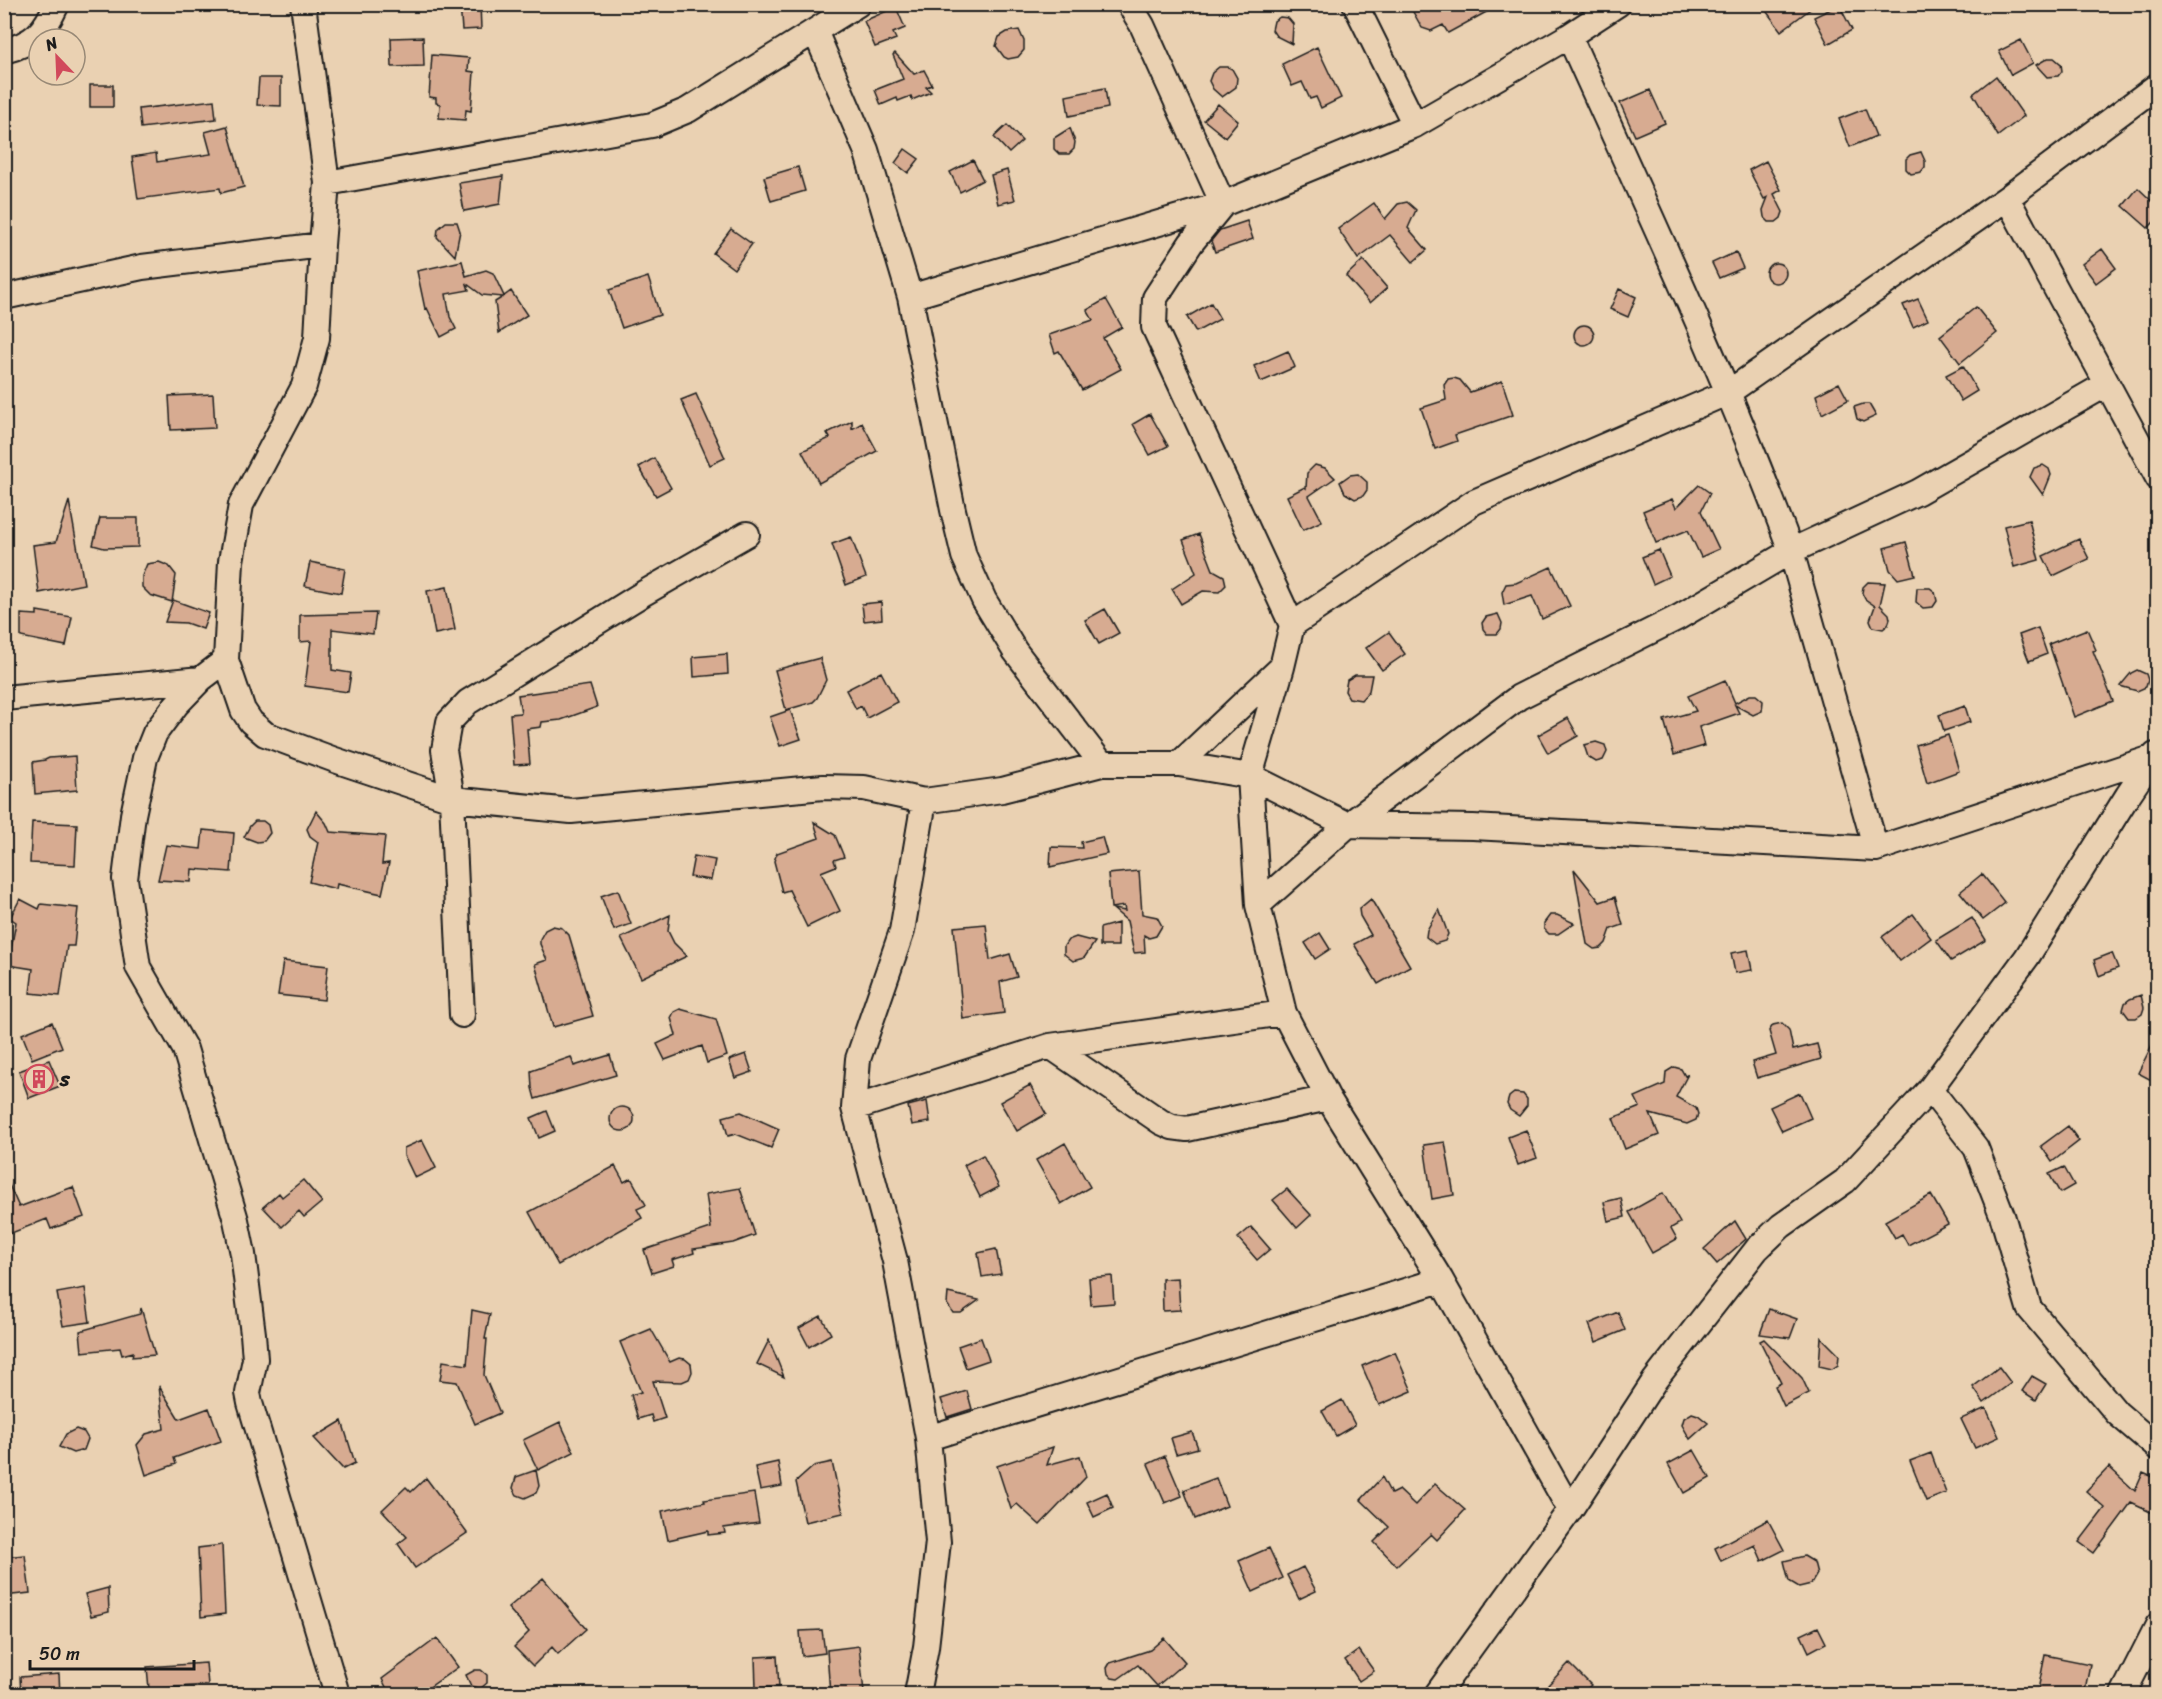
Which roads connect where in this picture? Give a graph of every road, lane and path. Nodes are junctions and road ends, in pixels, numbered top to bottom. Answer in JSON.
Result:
{"nodes":[{"id":1,"x":57,"y":4,"type":"edge"},
{"id":2,"x":303,"y":4,"type":"edge"},
{"id":3,"x":858,"y":4,"type":"edge"},
{"id":4,"x":1129,"y":4,"type":"edge"},
{"id":5,"x":1355,"y":4,"type":"edge"},
{"id":6,"x":1618,"y":4,"type":"edge"},
{"id":7,"x":815,"y":31,"type":"junction"},
{"id":8,"x":1569,"y":36,"type":"junction"},
{"id":9,"x":4,"y":51,"type":"edge"},
{"id":10,"x":2157,"y":85,"type":"edge"},
{"id":11,"x":1415,"y":125,"type":"junction"},
{"id":12,"x":327,"y":183,"type":"junction"},
{"id":13,"x":2007,"y":198,"type":"junction"},
{"id":14,"x":1223,"y":204,"type":"junction"},
{"id":15,"x":322,"y":245,"type":"junction"},
{"id":16,"x":4,"y":297,"type":"edge"},
{"id":17,"x":910,"y":297,"type":"junction"},
{"id":18,"x":2107,"y":384,"type":"junction"},
{"id":19,"x":1729,"y":392,"type":"junction"},
{"id":20,"x":2157,"y":478,"type":"edge"},
{"id":21,"x":747,"y":534,"type":"dead end"},
{"id":22,"x":1791,"y":551,"type":"junction"},
{"id":23,"x":1292,"y":625,"type":"junction"},
{"id":24,"x":226,"y":660,"type":"junction"},
{"id":25,"x":1282,"y":667,"type":"junction"},
{"id":26,"x":201,"y":679,"type":"junction"},
{"id":27,"x":4,"y":698,"type":"edge"},
{"id":28,"x":2156,"y":755,"type":"edge"},
{"id":29,"x":1102,"y":764,"type":"junction"},
{"id":30,"x":1179,"y":764,"type":"junction"},
{"id":31,"x":1250,"y":776,"type":"junction"},
{"id":32,"x":452,"y":799,"type":"junction"},
{"id":33,"x":924,"y":801,"type":"junction"},
{"id":34,"x":1348,"y":825,"type":"junction"},
{"id":35,"x":1876,"y":849,"type":"junction"},
{"id":36,"x":1258,"y":905,"type":"junction"},
{"id":37,"x":1284,"y":1013,"type":"junction"},
{"id":38,"x":462,"y":1015,"type":"dead end"},
{"id":39,"x":1050,"y":1046,"type":"junction"},
{"id":40,"x":1930,"y":1089,"type":"junction"},
{"id":41,"x":1328,"y":1098,"type":"junction"},
{"id":42,"x":854,"y":1108,"type":"junction"},
{"id":43,"x":1441,"y":1280,"type":"junction"},
{"id":44,"x":928,"y":1438,"type":"junction"},
{"id":45,"x":2157,"y":1448,"type":"edge"},
{"id":46,"x":1570,"y":1510,"type":"junction"},
{"id":47,"x":2157,"y":1625,"type":"edge"},
{"id":48,"x":337,"y":1695,"type":"edge"},
{"id":49,"x":917,"y":1695,"type":"edge"},
{"id":50,"x":1437,"y":1695,"type":"edge"},
{"id":51,"x":2123,"y":1695,"type":"edge"}],
"edges":[{"from":1,"to":9,"type":"street"},
{"from":2,"to":12,"type":"street"},
{"from":3,"to":7,"type":"street"},
{"from":4,"to":14,"type":"street"},
{"from":5,"to":11,"type":"street"},
{"from":6,"to":8,"type":"street"},
{"from":7,"to":12,"type":"street"},
{"from":7,"to":17,"type":"street"},
{"from":8,"to":11,"type":"street"},
{"from":8,"to":19,"type":"street"},
{"from":10,"to":13,"type":"street"},
{"from":11,"to":14,"type":"street"},
{"from":12,"to":15,"type":"street"},
{"from":13,"to":18,"type":"street"},
{"from":13,"to":19,"type":"street"},
{"from":14,"to":17,"type":"street"},
{"from":14,"to":23,"type":"street"},
{"from":15,"to":16,"type":"street"},
{"from":15,"to":24,"type":"street"},
{"from":17,"to":29,"type":"street"},
{"from":18,"to":20,"type":"street"},
{"from":18,"to":22,"type":"street"},
{"from":19,"to":22,"type":"street"},
{"from":19,"to":23,"type":"street"},
{"from":21,"to":32,"type":"street"},
{"from":22,"to":34,"type":"street"},
{"from":22,"to":35,"type":"street"},
{"from":23,"to":25,"type":"street"},
{"from":24,"to":26,"type":"street"},
{"from":24,"to":32,"type":"street"},
{"from":25,"to":30,"type":"street"},
{"from":25,"to":31,"type":"street"},
{"from":26,"to":27,"type":"street"},
{"from":26,"to":48,"type":"street"},
{"from":28,"to":35,"type":"street"},
{"from":28,"to":40,"type":"street"},
{"from":29,"to":30,"type":"street"},
{"from":29,"to":33,"type":"street"},
{"from":30,"to":31,"type":"street"},
{"from":31,"to":34,"type":"street"},
{"from":31,"to":36,"type":"street"},
{"from":32,"to":33,"type":"street"},
{"from":32,"to":38,"type":"street"},
{"from":33,"to":42,"type":"street"},
{"from":34,"to":35,"type":"street"},
{"from":34,"to":36,"type":"street"},
{"from":36,"to":37,"type":"street"},
{"from":37,"to":39,"type":"street"},
{"from":37,"to":41,"type":"street"},
{"from":39,"to":41,"type":"street"},
{"from":39,"to":42,"type":"street"},
{"from":40,"to":45,"type":"street"},
{"from":40,"to":46,"type":"street"},
{"from":41,"to":43,"type":"street"},
{"from":42,"to":44,"type":"street"},
{"from":43,"to":44,"type":"street"},
{"from":43,"to":46,"type":"street"},
{"from":44,"to":49,"type":"street"},
{"from":46,"to":50,"type":"street"},
{"from":47,"to":51,"type":"street"}]}
